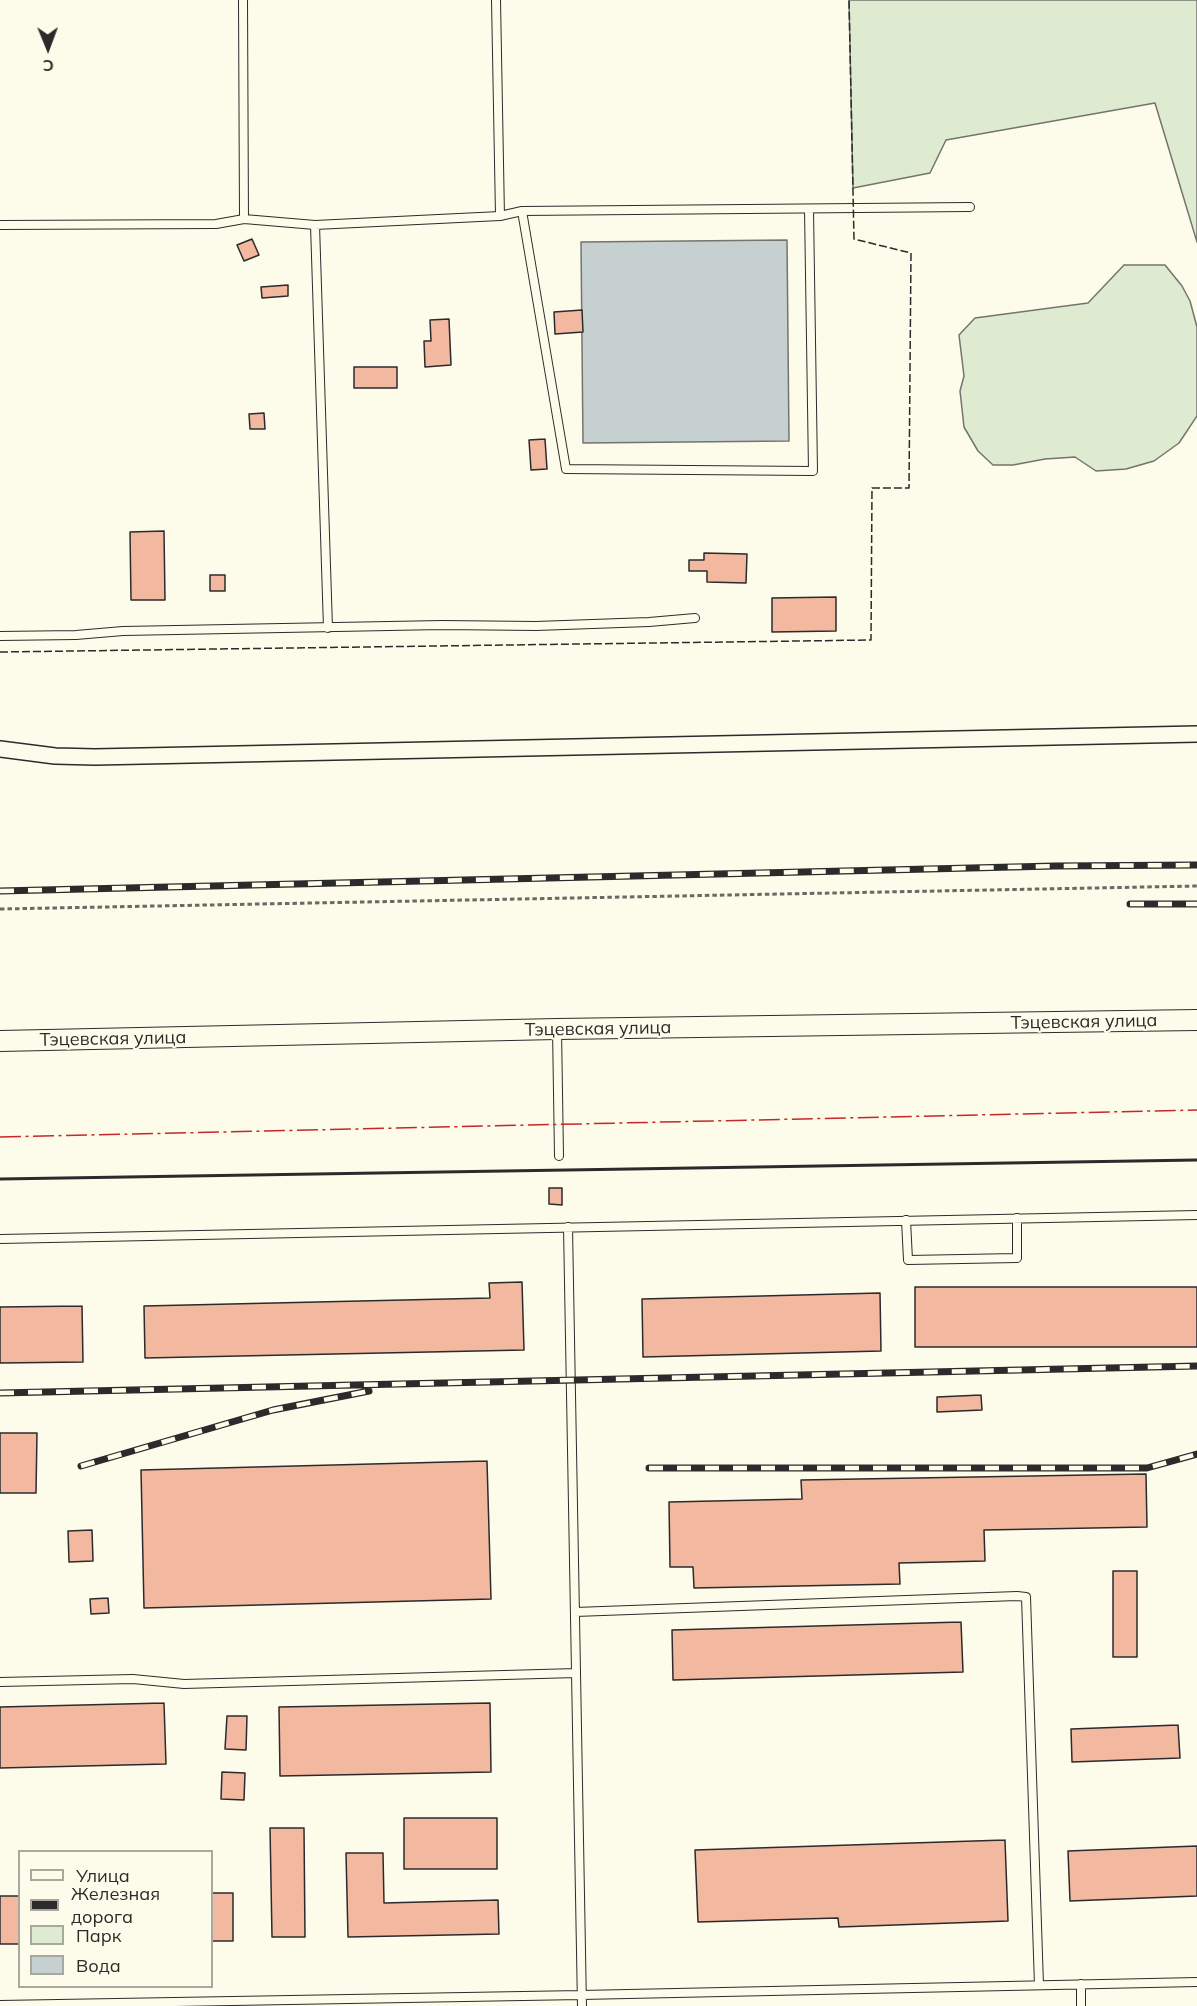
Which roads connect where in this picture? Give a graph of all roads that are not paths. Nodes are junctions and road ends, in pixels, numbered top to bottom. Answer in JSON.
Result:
{"nodes":[{"id":1,"x":243,"y":0,"type":"edge"},
{"id":2,"x":496,"y":0,"type":"edge"},
{"id":3,"x":970,"y":207,"type":"dead end"},
{"id":4,"x":809,"y":209,"type":"junction"},
{"id":5,"x":522,"y":212,"type":"junction"},
{"id":6,"x":500,"y":216,"type":"junction"},
{"id":7,"x":244,"y":219,"type":"junction"},
{"id":8,"x":0,"y":225,"type":"edge"},
{"id":9,"x":315,"y":225,"type":"junction"},
{"id":10,"x":695,"y":618,"type":"dead end"},
{"id":11,"x":328,"y":628,"type":"junction"},
{"id":12,"x":0,"y":636,"type":"edge"},
{"id":13,"x":1197,"y":734,"type":"edge"},
{"id":14,"x":0,"y":749,"type":"edge"},
{"id":15,"x":1197,"y":1020,"type":"edge"},
{"id":16,"x":557,"y":1029,"type":"junction"},
{"id":17,"x":0,"y":1041,"type":"edge"},
{"id":18,"x":559,"y":1156,"type":"dead end"},
{"id":19,"x":1197,"y":1215,"type":"edge"},
{"id":20,"x":1017,"y":1218,"type":"junction"},
{"id":21,"x":906,"y":1220,"type":"junction"},
{"id":22,"x":568,"y":1227,"type":"junction"},
{"id":23,"x":0,"y":1239,"type":"edge"},
{"id":24,"x":575,"y":1612,"type":"junction"},
{"id":25,"x":576,"y":1673,"type":"junction"},
{"id":26,"x":0,"y":1682,"type":"edge"},
{"id":27,"x":1197,"y":1982,"type":"edge"},
{"id":28,"x":1082,"y":1984,"type":"junction"},
{"id":29,"x":1039,"y":1985,"type":"junction"},
{"id":30,"x":581,"y":1995,"type":"junction"},
{"id":31,"x":0,"y":2005,"type":"edge"},
{"id":32,"x":582,"y":2006,"type":"edge"},
{"id":33,"x":1081,"y":2006,"type":"edge"}],
"edges":[{"from":1,"to":7,"type":"lane"},
{"from":2,"to":6,"type":"lane"},
{"from":3,"to":4,"type":"lane"},
{"from":4,"to":5,"type":"lane"},
{"from":4,"to":5,"type":"lane"},
{"from":5,"to":6,"type":"lane"},
{"from":6,"to":9,"type":"lane"},
{"from":7,"to":8,"type":"lane"},
{"from":7,"to":9,"type":"lane"},
{"from":9,"to":11,"type":"lane"},
{"from":10,"to":11,"type":"lane"},
{"from":11,"to":12,"type":"lane"},
{"from":13,"to":14,"type":"street"},
{"from":15,"to":16,"type":"street","name":"Тэцевская улица"},
{"from":16,"to":17,"type":"street","name":"Тэцевская улица"},
{"from":16,"to":18,"type":"lane"},
{"from":19,"to":20,"type":"lane"},
{"from":20,"to":21,"type":"lane"},
{"from":20,"to":21,"type":"lane"},
{"from":21,"to":22,"type":"lane"},
{"from":22,"to":23,"type":"lane"},
{"from":22,"to":24,"type":"lane"},
{"from":24,"to":25,"type":"lane"},
{"from":24,"to":29,"type":"lane"},
{"from":25,"to":26,"type":"lane"},
{"from":25,"to":30,"type":"lane"},
{"from":27,"to":28,"type":"lane"},
{"from":28,"to":29,"type":"lane"},
{"from":28,"to":33,"type":"lane"},
{"from":29,"to":30,"type":"lane"},
{"from":30,"to":31,"type":"lane"},
{"from":30,"to":32,"type":"lane"}]}
